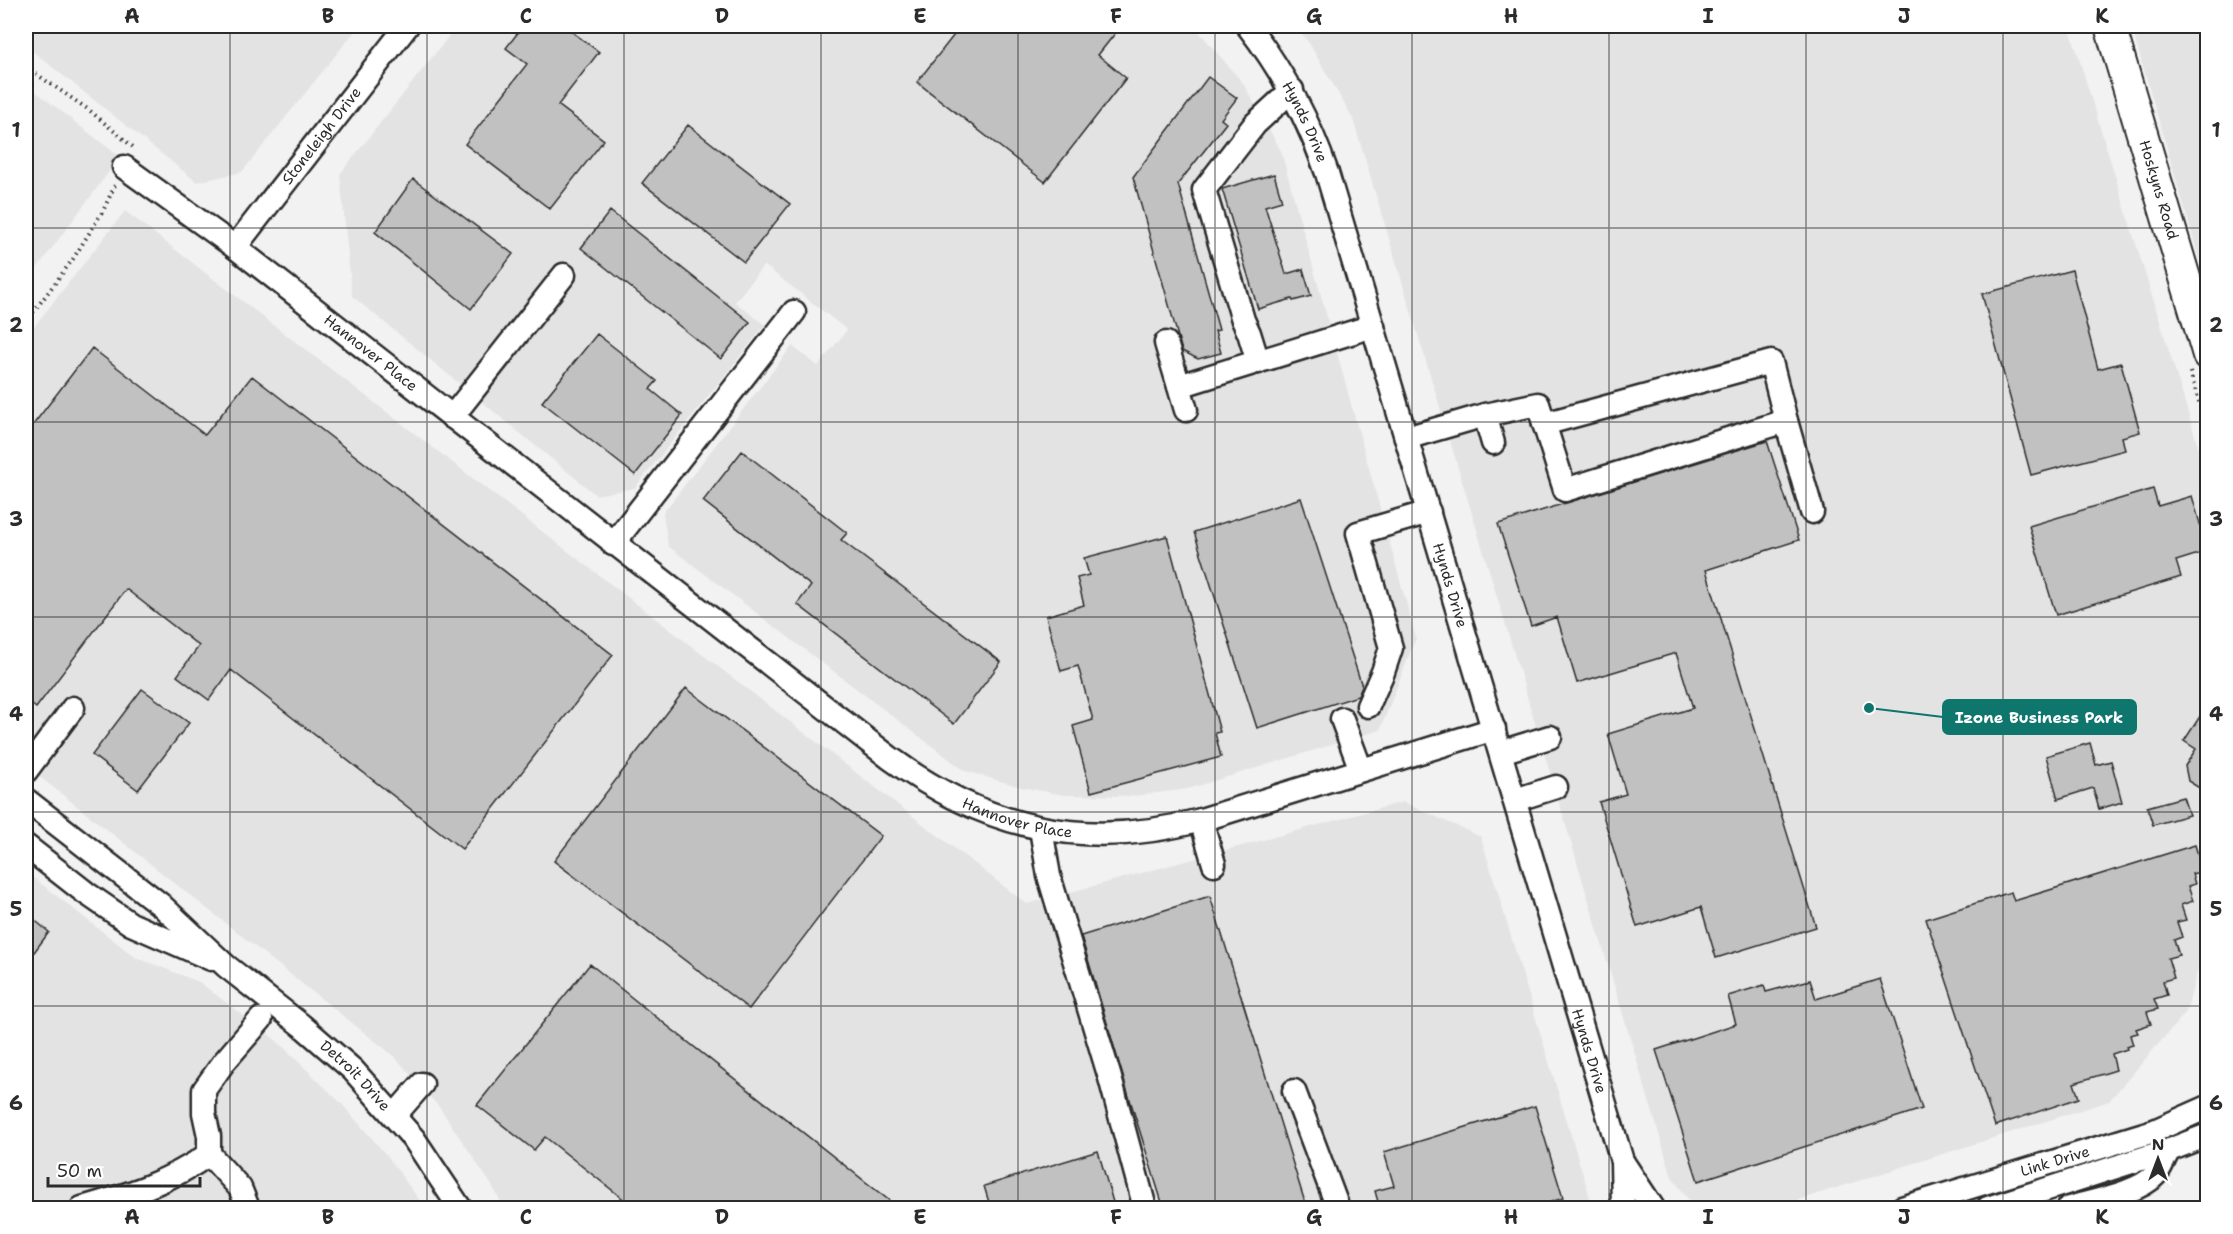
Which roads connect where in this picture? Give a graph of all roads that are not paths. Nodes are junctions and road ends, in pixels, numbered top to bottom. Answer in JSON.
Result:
{"nodes":[{"id":1,"x":407,"y":26,"type":"edge"},
{"id":2,"x":1248,"y":26,"type":"edge"},
{"id":3,"x":2110,"y":26,"type":"edge"},
{"id":4,"x":1292,"y":90,"type":"junction"},
{"id":5,"x":124,"y":167,"type":"road end"},
{"id":6,"x":235,"y":247,"type":"junction"},
{"id":7,"x":564,"y":275,"type":"dead end"},
{"id":8,"x":794,"y":312,"type":"dead end"},
{"id":9,"x":1373,"y":326,"type":"junction"},
{"id":10,"x":1166,"y":343,"type":"dead end"},
{"id":11,"x":2208,"y":355,"type":"edge"},
{"id":12,"x":1258,"y":362,"type":"junction"},
{"id":13,"x":1179,"y":386,"type":"junction"},
{"id":14,"x":1186,"y":410,"type":"dead end"},
{"id":15,"x":1485,"y":415,"type":"junction"},
{"id":16,"x":452,"y":417,"type":"junction"},
{"id":17,"x":1786,"y":421,"type":"junction"},
{"id":18,"x":1544,"y":424,"type":"junction"},
{"id":19,"x":1406,"y":438,"type":"junction"},
{"id":20,"x":1493,"y":443,"type":"dead end"},
{"id":21,"x":1429,"y":512,"type":"junction"},
{"id":22,"x":1812,"y":512,"type":"dead end"},
{"id":23,"x":613,"y":544,"type":"junction"},
{"id":24,"x":1368,"y":706,"type":"dead end"},
{"id":25,"x":73,"y":708,"type":"dead end"},
{"id":26,"x":1342,"y":719,"type":"dead end"},
{"id":27,"x":1494,"y":729,"type":"junction"},
{"id":28,"x":1550,"y":737,"type":"dead end"},
{"id":29,"x":1501,"y":752,"type":"junction"},
{"id":30,"x":1361,"y":770,"type":"junction"},
{"id":31,"x":26,"y":771,"type":"edge"},
{"id":32,"x":1556,"y":787,"type":"dead end"},
{"id":33,"x":26,"y":800,"type":"edge"},
{"id":34,"x":1515,"y":800,"type":"junction"},
{"id":35,"x":1201,"y":820,"type":"junction"},
{"id":36,"x":1041,"y":829,"type":"junction"},
{"id":37,"x":26,"y":846,"type":"edge"},
{"id":38,"x":1214,"y":864,"type":"dead end"},
{"id":39,"x":226,"y":966,"type":"junction"},
{"id":40,"x":261,"y":1020,"type":"dead end"},
{"id":41,"x":422,"y":1084,"type":"dead end"},
{"id":42,"x":1294,"y":1091,"type":"dead end"},
{"id":43,"x":2208,"y":1107,"type":"edge"},
{"id":44,"x":395,"y":1115,"type":"junction"},
{"id":45,"x":2208,"y":1135,"type":"edge"},
{"id":46,"x":2169,"y":1150,"type":"junction"},
{"id":47,"x":209,"y":1154,"type":"junction"},
{"id":48,"x":1623,"y":1161,"type":"junction"},
{"id":49,"x":82,"y":1209,"type":"edge"},
{"id":50,"x":248,"y":1209,"type":"edge"},
{"id":51,"x":460,"y":1209,"type":"edge"},
{"id":52,"x":1145,"y":1209,"type":"edge"},
{"id":53,"x":1338,"y":1209,"type":"edge"},
{"id":54,"x":1623,"y":1209,"type":"edge"},
{"id":55,"x":1653,"y":1209,"type":"edge"},
{"id":56,"x":1902,"y":1209,"type":"edge"},
{"id":57,"x":1988,"y":1209,"type":"edge"},
{"id":58,"x":2069,"y":1209,"type":"edge"}],
"edges":[{"from":1,"to":6,"type":"street","name":"Stoneleigh Drive"},
{"from":2,"to":4,"type":"street","name":"Hynds Drive"},
{"from":3,"to":11,"type":"main road","name":"Hoskyns Road"},
{"from":4,"to":9,"type":"street","name":"Hynds Drive"},
{"from":4,"to":12,"type":"street"},
{"from":5,"to":6,"type":"street","name":"Hannover Place"},
{"from":6,"to":16,"type":"street","name":"Hannover Place"},
{"from":7,"to":16,"type":"street"},
{"from":8,"to":23,"type":"street"},
{"from":9,"to":12,"type":"street"},
{"from":9,"to":19,"type":"street","name":"Hynds Drive"},
{"from":10,"to":13,"type":"street"},
{"from":12,"to":13,"type":"street"},
{"from":13,"to":14,"type":"street"},
{"from":15,"to":18,"type":"street"},
{"from":15,"to":19,"type":"street"},
{"from":15,"to":20,"type":"street"},
{"from":16,"to":23,"type":"street","name":"Hannover Place"},
{"from":17,"to":18,"type":"street"},
{"from":17,"to":18,"type":"street"},
{"from":17,"to":22,"type":"street"},
{"from":19,"to":21,"type":"street","name":"Hynds Drive"},
{"from":21,"to":24,"type":"street"},
{"from":21,"to":27,"type":"street","name":"Hynds Drive"},
{"from":23,"to":36,"type":"street","name":"Hannover Place"},
{"from":25,"to":31,"type":"street"},
{"from":26,"to":30,"type":"street"},
{"from":27,"to":29,"type":"street","name":"Hynds Drive"},
{"from":27,"to":30,"type":"street","name":"Hannover Place"},
{"from":28,"to":29,"type":"street"},
{"from":29,"to":34,"type":"street","name":"Hynds Drive"},
{"from":30,"to":35,"type":"street","name":"Hannover Place"},
{"from":32,"to":34,"type":"street"},
{"from":33,"to":39,"type":"street","name":"Detroit Drive"},
{"from":34,"to":48,"type":"street","name":"Hynds Drive"},
{"from":35,"to":36,"type":"street","name":"Hannover Place"},
{"from":35,"to":38,"type":"street"},
{"from":36,"to":52,"type":"street"},
{"from":37,"to":39,"type":"street","name":"Detroit Drive"},
{"from":39,"to":44,"type":"street","name":"Detroit Drive"},
{"from":40,"to":47,"type":"street"},
{"from":41,"to":44,"type":"street"},
{"from":42,"to":53,"type":"street"},
{"from":43,"to":56,"type":"street","name":"Link Drive"},
{"from":44,"to":51,"type":"street","name":"Detroit Drive"},
{"from":45,"to":46,"type":"street","name":"Link Drive"},
{"from":46,"to":57,"type":"street","name":"Link Drive"},
{"from":46,"to":58,"type":"street"},
{"from":47,"to":49,"type":"street"},
{"from":47,"to":50,"type":"street"},
{"from":48,"to":54,"type":"street","name":"Hynds Drive"},
{"from":48,"to":55,"type":"street","name":"Hynds Drive"}]}
